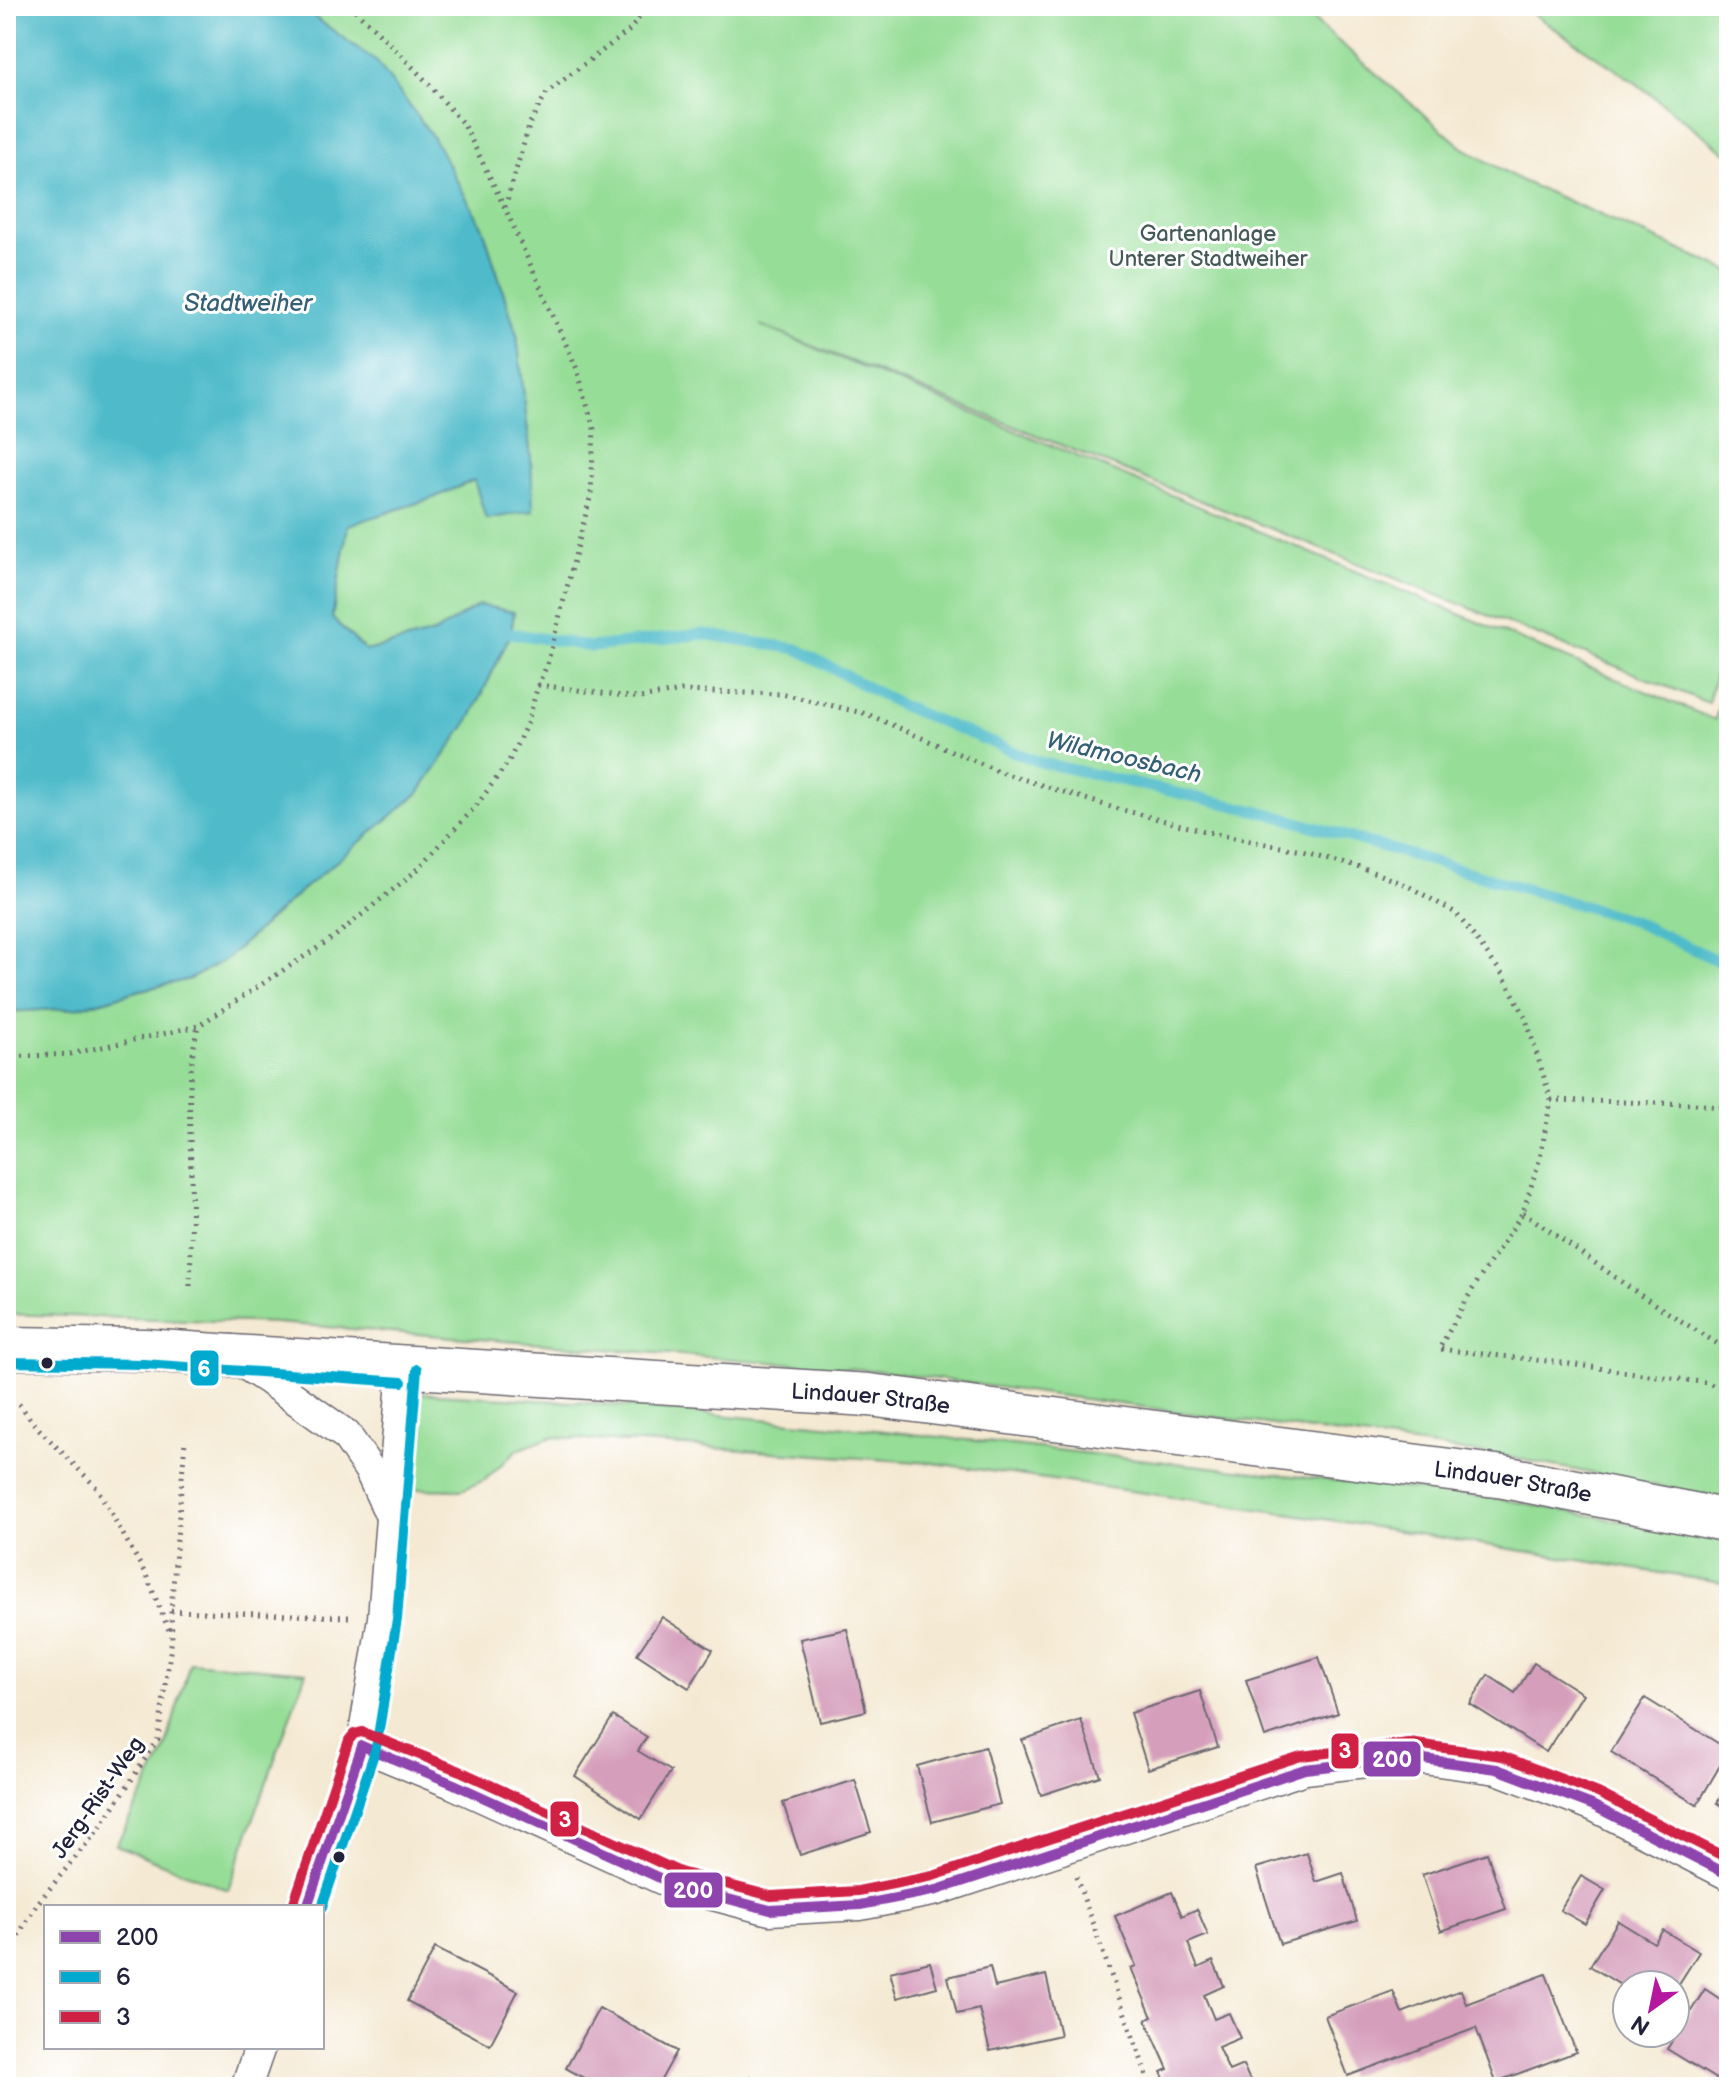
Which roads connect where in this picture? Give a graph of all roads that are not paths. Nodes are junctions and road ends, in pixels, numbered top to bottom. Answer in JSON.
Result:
{"nodes":[{"id":1,"x":6,"y":1348,"type":"edge"},
{"id":2,"x":232,"y":1356,"type":"junction"},
{"id":3,"x":403,"y":1368,"type":"junction"},
{"id":4,"x":390,"y":1514,"type":"junction"},
{"id":5,"x":1729,"y":1521,"type":"edge"},
{"id":6,"x":362,"y":1746,"type":"junction"},
{"id":7,"x":1729,"y":1875,"type":"edge"},
{"id":8,"x":308,"y":1905,"type":"edge"},
{"id":9,"x":259,"y":2049,"type":"edge"},
{"id":10,"x":246,"y":2087,"type":"edge"}],
"edges":[{"from":1,"to":2,"type":"main road","name":"Lindauer Straße","bridge":true},
{"from":2,"to":3,"type":"main road","name":"Lindauer Straße"},
{"from":2,"to":4,"type":"street"},
{"from":3,"to":4,"type":"street"},
{"from":3,"to":5,"type":"main road","name":"Lindauer Straße"},
{"from":4,"to":6,"type":"street"},
{"from":6,"to":7,"type":"street"},
{"from":6,"to":8,"type":"street"},
{"from":9,"to":10,"type":"street"}]}
